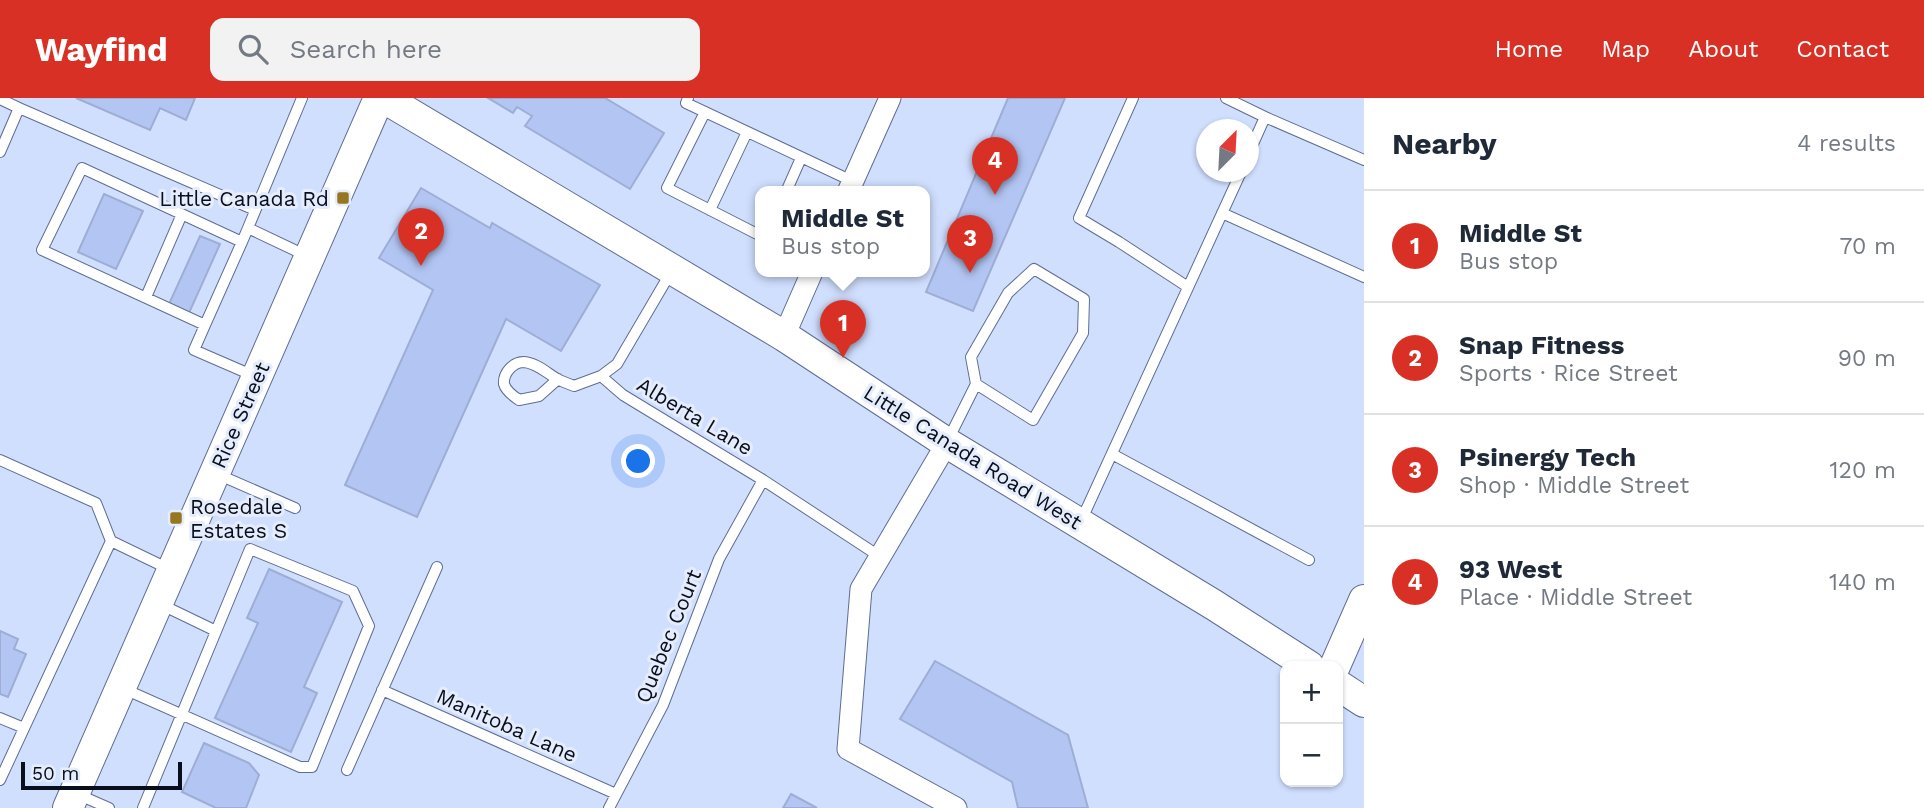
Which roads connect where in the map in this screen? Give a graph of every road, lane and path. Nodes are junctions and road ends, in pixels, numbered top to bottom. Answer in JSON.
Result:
{"nodes":[{"id":1,"x":302,"y":98,"type":"edge"},
{"id":2,"x":382,"y":98,"type":"edge"},
{"id":3,"x":890,"y":98,"type":"edge"},
{"id":4,"x":1133,"y":98,"type":"edge"},
{"id":5,"x":1226,"y":98,"type":"edge"},
{"id":6,"x":0,"y":99,"type":"edge"},
{"id":7,"x":684,"y":100,"type":"edge"},
{"id":8,"x":19,"y":108,"type":"junction"},
{"id":9,"x":705,"y":112,"type":"junction"},
{"id":10,"x":1265,"y":117,"type":"junction"},
{"id":11,"x":1259,"y":130,"type":"edge"},
{"id":12,"x":747,"y":132,"type":"junction"},
{"id":13,"x":0,"y":152,"type":"edge"},
{"id":14,"x":801,"y":158,"type":"junction"},
{"id":15,"x":1364,"y":160,"type":"edge"},
{"id":16,"x":1236,"y":182,"type":"edge"},
{"id":17,"x":789,"y":186,"type":"edge"},
{"id":18,"x":848,"y":186,"type":"edge"},
{"id":19,"x":850,"y":186,"type":"edge"},
{"id":20,"x":256,"y":210,"type":"junction"},
{"id":21,"x":710,"y":210,"type":"junction"},
{"id":22,"x":1222,"y":213,"type":"junction"},
{"id":23,"x":182,"y":214,"type":"junction"},
{"id":24,"x":248,"y":228,"type":"junction"},
{"id":25,"x":755,"y":233,"type":"edge"},
{"id":26,"x":242,"y":242,"type":"junction"},
{"id":27,"x":309,"y":257,"type":"junction"},
{"id":28,"x":672,"y":270,"type":"junction"},
{"id":29,"x":810,"y":277,"type":"edge"},
{"id":30,"x":1364,"y":277,"type":"edge"},
{"id":31,"x":1188,"y":287,"type":"junction"},
{"id":32,"x":146,"y":298,"type":"junction"},
{"id":33,"x":205,"y":325,"type":"junction"},
{"id":34,"x":784,"y":336,"type":"junction"},
{"id":35,"x":601,"y":376,"type":"junction"},
{"id":36,"x":257,"y":377,"type":"junction"},
{"id":37,"x":558,"y":379,"type":"junction"},
{"id":38,"x":976,"y":384,"type":"junction"},
{"id":39,"x":947,"y":443,"type":"junction"},
{"id":40,"x":1112,"y":454,"type":"junction"},
{"id":41,"x":0,"y":460,"type":"edge"},
{"id":42,"x":215,"y":472,"type":"junction"},
{"id":43,"x":763,"y":480,"type":"junction"},
{"id":44,"x":295,"y":508,"type":"dead end"},
{"id":45,"x":1080,"y":523,"type":"junction"},
{"id":46,"x":111,"y":541,"type":"junction"},
{"id":47,"x":879,"y":556,"type":"junction"},
{"id":48,"x":1309,"y":561,"type":"dead end"},
{"id":49,"x":437,"y":567,"type":"dead end"},
{"id":50,"x":172,"y":571,"type":"junction"},
{"id":51,"x":1364,"y":600,"type":"edge"},
{"id":52,"x":158,"y":603,"type":"junction"},
{"id":53,"x":216,"y":632,"type":"junction"},
{"id":54,"x":1301,"y":661,"type":"edge"},
{"id":55,"x":1337,"y":661,"type":"edge"},
{"id":56,"x":121,"y":687,"type":"junction"},
{"id":57,"x":1343,"y":688,"type":"edge"},
{"id":58,"x":382,"y":690,"type":"junction"},
{"id":59,"x":1364,"y":702,"type":"edge"},
{"id":60,"x":181,"y":715,"type":"junction"},
{"id":61,"x":0,"y":718,"type":"edge"},
{"id":62,"x":24,"y":728,"type":"junction"},
{"id":63,"x":347,"y":770,"type":"dead end"},
{"id":64,"x":0,"y":780,"type":"edge"},
{"id":65,"x":616,"y":794,"type":"junction"},
{"id":66,"x":920,"y":799,"type":"edge"},
{"id":67,"x":71,"y":801,"type":"edge"},
{"id":68,"x":109,"y":808,"type":"edge"},
{"id":69,"x":142,"y":808,"type":"edge"},
{"id":70,"x":610,"y":808,"type":"edge"},
{"id":71,"x":957,"y":808,"type":"edge"}],
"edges":[{"from":1,"to":20,"type":"lane"},
{"from":2,"to":27,"type":"street","name":"Rice Street"},
{"from":2,"to":28,"type":"street","name":"Little Canada Road West"},
{"from":3,"to":19,"type":"street"},
{"from":4,"to":31,"type":"lane"},
{"from":5,"to":10,"type":"lane"},
{"from":6,"to":8,"type":"lane"},
{"from":7,"to":9,"type":"lane"},
{"from":8,"to":13,"type":"lane"},
{"from":8,"to":20,"type":"lane"},
{"from":9,"to":12,"type":"lane"},
{"from":9,"to":21,"type":"lane"},
{"from":10,"to":11,"type":"lane"},
{"from":10,"to":15,"type":"lane"},
{"from":12,"to":14,"type":"lane"},
{"from":12,"to":21,"type":"lane"},
{"from":14,"to":17,"type":"lane"},
{"from":14,"to":18,"type":"lane"},
{"from":16,"to":22,"type":"lane"},
{"from":20,"to":24,"type":"lane"},
{"from":21,"to":25,"type":"lane"},
{"from":22,"to":30,"type":"lane"},
{"from":22,"to":31,"type":"lane"},
{"from":23,"to":26,"type":"lane"},
{"from":23,"to":32,"type":"lane"},
{"from":23,"to":32,"type":"lane"},
{"from":24,"to":26,"type":"lane"},
{"from":24,"to":27,"type":"lane"},
{"from":26,"to":33,"type":"lane"},
{"from":27,"to":36,"type":"street","name":"Rice Street"},
{"from":28,"to":34,"type":"street","name":"Little Canada Road West"},
{"from":28,"to":35,"type":"lane","name":"Alberta Lane"},
{"from":29,"to":34,"type":"street"},
{"from":31,"to":40,"type":"lane"},
{"from":32,"to":33,"type":"lane"},
{"from":33,"to":36,"type":"lane"},
{"from":34,"to":39,"type":"street","name":"Little Canada Road West"},
{"from":35,"to":37,"type":"lane"},
{"from":35,"to":43,"type":"lane","name":"Alberta Lane"},
{"from":36,"to":42,"type":"street","name":"Rice Street"},
{"from":37,"to":37,"type":"lane"},
{"from":38,"to":38,"type":"lane"},
{"from":38,"to":39,"type":"lane"},
{"from":39,"to":45,"type":"street","name":"Little Canada Road West"},
{"from":39,"to":47,"type":"street"},
{"from":40,"to":45,"type":"lane"},
{"from":40,"to":48,"type":"lane"},
{"from":41,"to":46,"type":"lane"},
{"from":42,"to":44,"type":"lane"},
{"from":42,"to":50,"type":"street","name":"Rice Street"},
{"from":43,"to":47,"type":"lane","name":"Alberta Lane"},
{"from":43,"to":65,"type":"lane","name":"Quebec Court"},
{"from":45,"to":54,"type":"street","name":"Little Canada Road West"},
{"from":46,"to":50,"type":"lane"},
{"from":46,"to":62,"type":"lane"},
{"from":47,"to":66,"type":"street"},
{"from":49,"to":58,"type":"lane"},
{"from":50,"to":52,"type":"street","name":"Rice Street"},
{"from":51,"to":55,"type":"street"},
{"from":52,"to":53,"type":"lane"},
{"from":52,"to":56,"type":"street","name":"Rice Street"},
{"from":53,"to":60,"type":"lane"},
{"from":53,"to":60,"type":"lane"},
{"from":56,"to":60,"type":"lane"},
{"from":56,"to":67,"type":"street","name":"Rice Street"},
{"from":57,"to":59,"type":"street"},
{"from":58,"to":63,"type":"lane"},
{"from":58,"to":65,"type":"lane","name":"Manitoba Lane"},
{"from":60,"to":69,"type":"lane"},
{"from":61,"to":62,"type":"lane"},
{"from":62,"to":64,"type":"lane"},
{"from":65,"to":70,"type":"lane","name":"Quebec Court"},
{"from":66,"to":71,"type":"street"},
{"from":67,"to":68,"type":"lane"}]}
